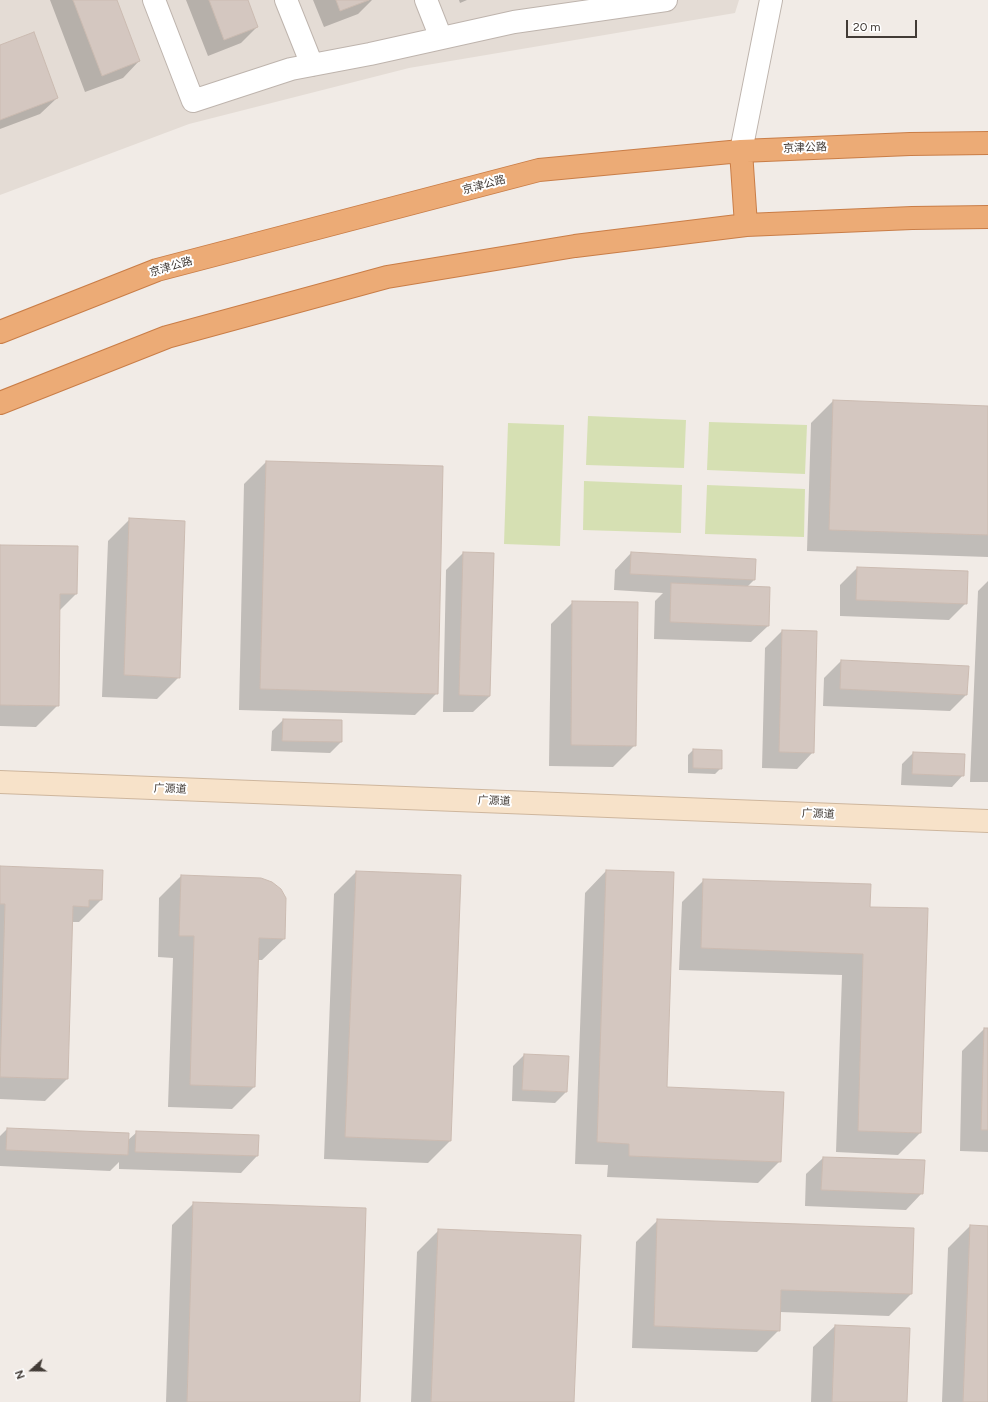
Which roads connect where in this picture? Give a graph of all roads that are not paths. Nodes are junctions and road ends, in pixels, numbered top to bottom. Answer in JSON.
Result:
{"nodes":[{"id":1,"x":154,"y":0,"type":"edge"},
{"id":2,"x":286,"y":0,"type":"edge"},
{"id":3,"x":426,"y":0,"type":"edge"},
{"id":4,"x":666,"y":0,"type":"edge"},
{"id":5,"x":771,"y":0,"type":"edge"},
{"id":6,"x":573,"y":6,"type":"edge"},
{"id":7,"x":441,"y":38,"type":"junction"},
{"id":8,"x":312,"y":65,"type":"junction"},
{"id":9,"x":988,"y":143,"type":"edge"},
{"id":10,"x":741,"y":151,"type":"junction"},
{"id":11,"x":988,"y":217,"type":"edge"},
{"id":12,"x":746,"y":225,"type":"junction"},
{"id":13,"x":0,"y":332,"type":"edge"},
{"id":14,"x":0,"y":403,"type":"edge"},
{"id":15,"x":0,"y":782,"type":"edge"},
{"id":16,"x":988,"y":820,"type":"edge"}],
"edges":[{"from":1,"to":8,"type":"street"},
{"from":2,"to":8,"type":"street"},
{"from":3,"to":7,"type":"street"},
{"from":4,"to":6,"type":"street"},
{"from":5,"to":10,"type":"street"},
{"from":6,"to":7,"type":"street"},
{"from":7,"to":8,"type":"street"},
{"from":9,"to":10,"type":"highway","name":"京津公路"},
{"from":10,"to":12,"type":"highway"},
{"from":10,"to":13,"type":"highway","name":"京津公路"},
{"from":11,"to":12,"type":"highway"},
{"from":12,"to":14,"type":"highway"},
{"from":15,"to":16,"type":"main road","name":"广源道"}]}
